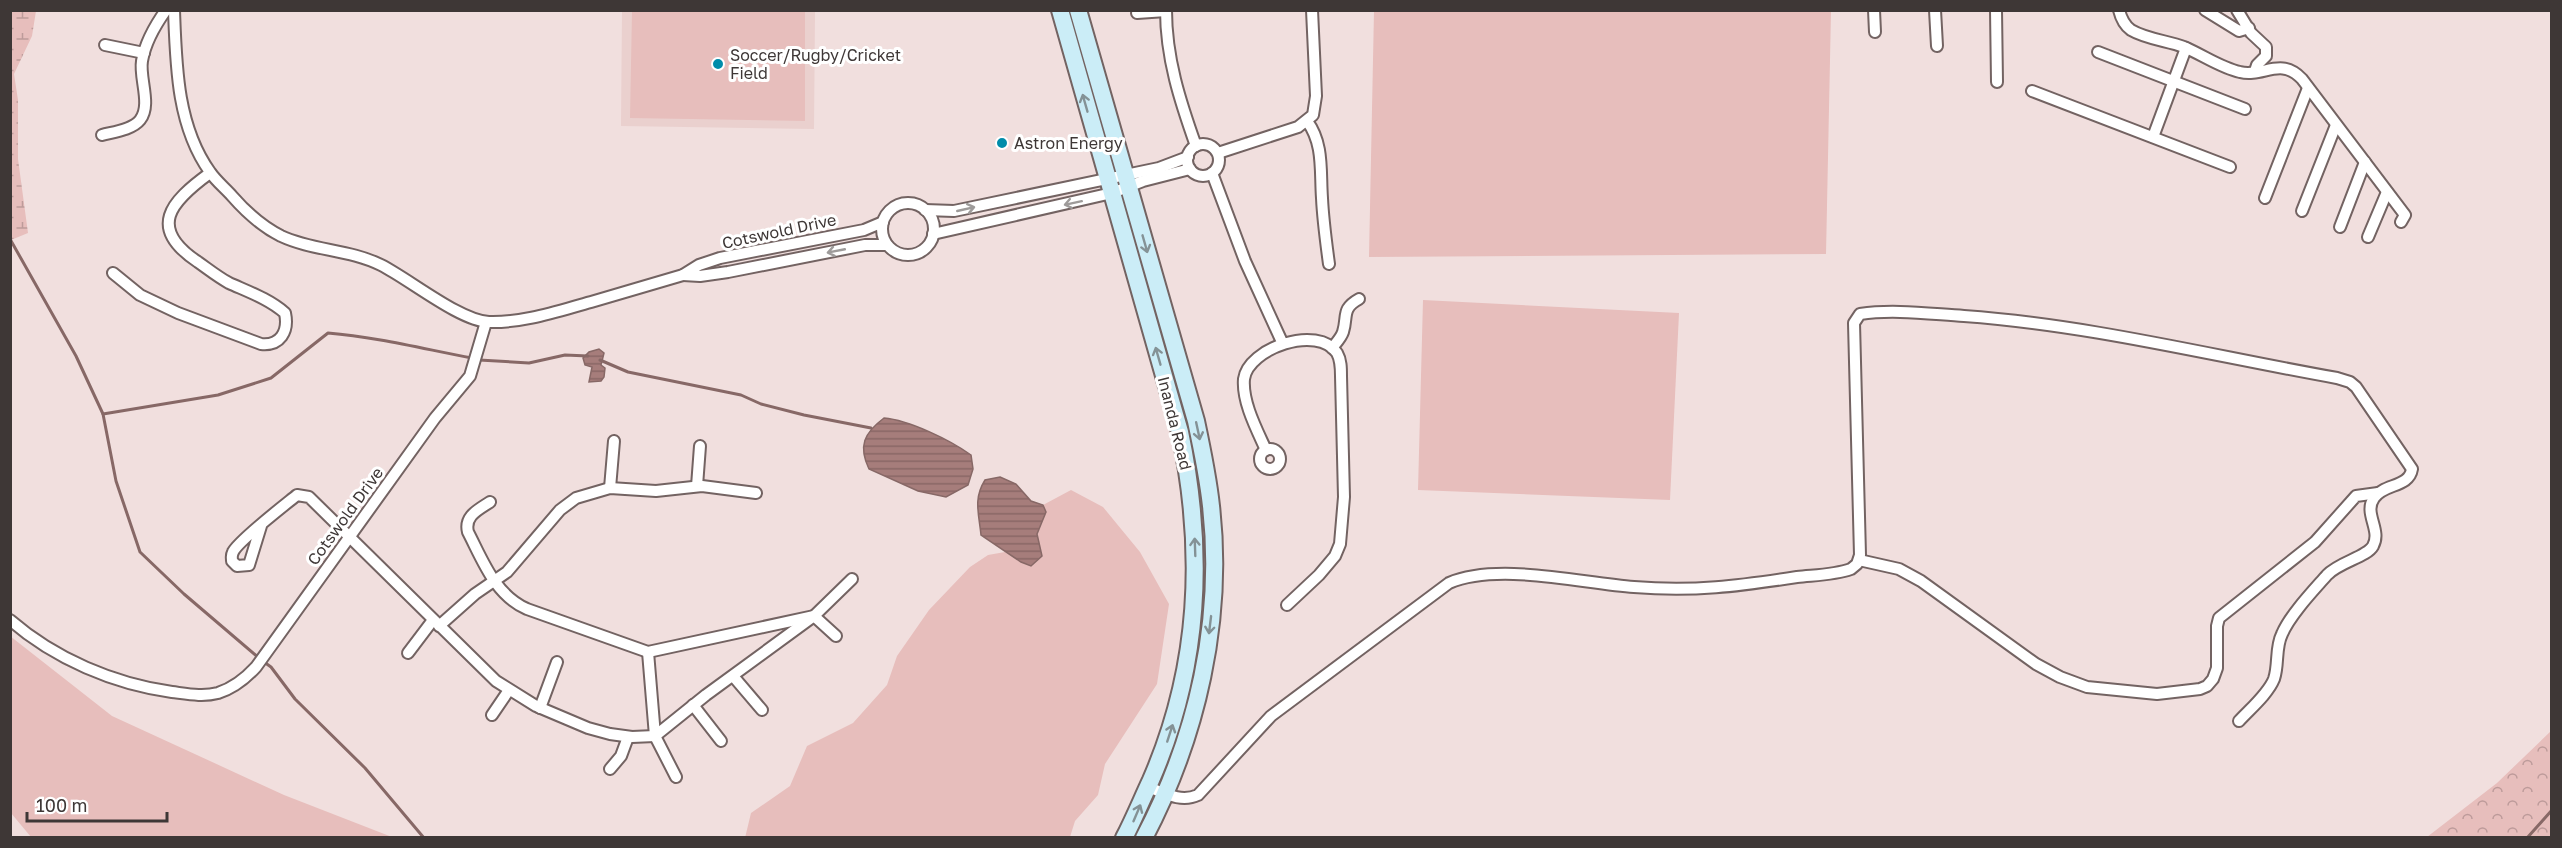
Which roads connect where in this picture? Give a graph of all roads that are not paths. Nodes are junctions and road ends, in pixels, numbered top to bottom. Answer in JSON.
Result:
{"nodes":[{"id":1,"x":166,"y":10,"type":"edge"},
{"id":2,"x":174,"y":10,"type":"edge"},
{"id":3,"x":1060,"y":10,"type":"edge"},
{"id":4,"x":1078,"y":10,"type":"edge"},
{"id":5,"x":1312,"y":10,"type":"edge"},
{"id":6,"x":1874,"y":10,"type":"edge"},
{"id":7,"x":1935,"y":10,"type":"edge"},
{"id":8,"x":1996,"y":10,"type":"edge"},
{"id":9,"x":2119,"y":10,"type":"edge"},
{"id":10,"x":2205,"y":10,"type":"edge"},
{"id":11,"x":2237,"y":10,"type":"edge"},
{"id":12,"x":1166,"y":11,"type":"edge"},
{"id":13,"x":1137,"y":13,"type":"dead end"},
{"id":14,"x":2249,"y":28,"type":"junction"},
{"id":15,"x":1875,"y":32,"type":"dead end"},
{"id":16,"x":105,"y":45,"type":"dead end"},
{"id":17,"x":1936,"y":46,"type":"dead end"},
{"id":18,"x":2186,"y":48,"type":"junction"},
{"id":19,"x":2098,"y":52,"type":"dead end"},
{"id":20,"x":144,"y":53,"type":"junction"},
{"id":21,"x":2255,"y":71,"type":"junction"},
{"id":22,"x":2174,"y":81,"type":"junction"},
{"id":23,"x":1997,"y":82,"type":"dead end"},
{"id":24,"x":2308,"y":88,"type":"junction"},
{"id":25,"x":2032,"y":91,"type":"dead end"},
{"id":26,"x":2245,"y":109,"type":"dead end"},
{"id":27,"x":1307,"y":121,"type":"junction"},
{"id":28,"x":2336,"y":124,"type":"junction"},
{"id":29,"x":102,"y":135,"type":"dead end"},
{"id":30,"x":2153,"y":137,"type":"junction"},
{"id":31,"x":1196,"y":146,"type":"junction"},
{"id":32,"x":1218,"y":153,"type":"junction"},
{"id":33,"x":1188,"y":157,"type":"junction"},
{"id":34,"x":2365,"y":162,"type":"junction"},
{"id":35,"x":2230,"y":167,"type":"dead end"},
{"id":36,"x":1190,"y":169,"type":"junction"},
{"id":37,"x":210,"y":173,"type":"junction"},
{"id":38,"x":1212,"y":173,"type":"junction"},
{"id":39,"x":1127,"y":182,"type":"junction"},
{"id":40,"x":1109,"y":186,"type":"junction"},
{"id":41,"x":2387,"y":192,"type":"junction"},
{"id":42,"x":2265,"y":198,"type":"dead end"},
{"id":43,"x":925,"y":210,"type":"junction"},
{"id":44,"x":2302,"y":211,"type":"dead end"},
{"id":45,"x":883,"y":222,"type":"junction"},
{"id":46,"x":2401,"y":222,"type":"dead end"},
{"id":47,"x":2340,"y":227,"type":"dead end"},
{"id":48,"x":933,"y":234,"type":"junction"},
{"id":49,"x":2368,"y":237,"type":"dead end"},
{"id":50,"x":782,"y":245,"type":"junction"},
{"id":51,"x":887,"y":245,"type":"junction"},
{"id":52,"x":720,"y":258,"type":"junction"},
{"id":53,"x":785,"y":261,"type":"junction"},
{"id":54,"x":1329,"y":264,"type":"dead end"},
{"id":55,"x":113,"y":273,"type":"dead end"},
{"id":56,"x":723,"y":273,"type":"junction"},
{"id":57,"x":683,"y":275,"type":"junction"},
{"id":58,"x":1359,"y":299,"type":"dead end"},
{"id":59,"x":486,"y":322,"type":"junction"},
{"id":60,"x":1282,"y":342,"type":"junction"},
{"id":61,"x":1332,"y":348,"type":"junction"},
{"id":62,"x":614,"y":441,"type":"dead end"},
{"id":63,"x":700,"y":446,"type":"dead end"},
{"id":64,"x":1266,"y":450,"type":"dead end"},
{"id":65,"x":697,"y":486,"type":"junction"},
{"id":66,"x":610,"y":488,"type":"junction"},
{"id":67,"x":2378,"y":493,"type":"junction"},
{"id":68,"x":756,"y":494,"type":"dead end"},
{"id":69,"x":490,"y":502,"type":"dead end"},
{"id":70,"x":261,"y":526,"type":"dead end"},
{"id":71,"x":349,"y":536,"type":"junction"},
{"id":72,"x":1859,"y":560,"type":"junction"},
{"id":73,"x":852,"y":579,"type":"dead end"},
{"id":74,"x":494,"y":581,"type":"junction"},
{"id":75,"x":1287,"y":605,"type":"dead end"},
{"id":76,"x":814,"y":616,"type":"junction"},
{"id":77,"x":10,"y":620,"type":"edge"},
{"id":78,"x":436,"y":623,"type":"junction"},
{"id":79,"x":772,"y":624,"type":"junction"},
{"id":80,"x":836,"y":636,"type":"dead end"},
{"id":81,"x":780,"y":642,"type":"junction"},
{"id":82,"x":648,"y":652,"type":"junction"},
{"id":83,"x":408,"y":653,"type":"dead end"},
{"id":84,"x":557,"y":662,"type":"dead end"},
{"id":85,"x":733,"y":676,"type":"junction"},
{"id":86,"x":509,"y":690,"type":"junction"},
{"id":87,"x":693,"y":705,"type":"junction"},
{"id":88,"x":540,"y":708,"type":"junction"},
{"id":89,"x":762,"y":710,"type":"dead end"},
{"id":90,"x":492,"y":715,"type":"dead end"},
{"id":91,"x":2239,"y":721,"type":"dead end"},
{"id":92,"x":655,"y":736,"type":"junction"},
{"id":93,"x":628,"y":737,"type":"junction"},
{"id":94,"x":720,"y":741,"type":"dead end"},
{"id":95,"x":610,"y":769,"type":"dead end"},
{"id":96,"x":676,"y":777,"type":"dead end"},
{"id":97,"x":1148,"y":787,"type":"junction"},
{"id":98,"x":1165,"y":793,"type":"junction"},
{"id":99,"x":1124,"y":837,"type":"edge"},
{"id":100,"x":1144,"y":837,"type":"edge"}],
"edges":[{"from":1,"to":20,"type":"street"},
{"from":2,"to":37,"type":"street"},
{"from":40,"to":3,"type":"main road","name":"Inanda Road","one_way":true},
{"from":4,"to":39,"type":"main road","name":"Inanda Road"},
{"from":5,"to":27,"type":"street"},
{"from":6,"to":15,"type":"street"},
{"from":7,"to":17,"type":"street"},
{"from":8,"to":23,"type":"street"},
{"from":9,"to":18,"type":"street"},
{"from":10,"to":14,"type":"street"},
{"from":11,"to":14,"type":"street"},
{"from":12,"to":13,"type":"street"},
{"from":12,"to":31,"type":"street"},
{"from":14,"to":21,"type":"street"},
{"from":16,"to":20,"type":"street"},
{"from":18,"to":21,"type":"street"},
{"from":18,"to":22,"type":"street"},
{"from":19,"to":22,"type":"street"},
{"from":20,"to":29,"type":"street"},
{"from":21,"to":24,"type":"street"},
{"from":22,"to":26,"type":"street"},
{"from":22,"to":30,"type":"street"},
{"from":24,"to":28,"type":"street"},
{"from":24,"to":42,"type":"street"},
{"from":25,"to":30,"type":"street"},
{"from":27,"to":32,"type":"street"},
{"from":27,"to":54,"type":"street"},
{"from":28,"to":34,"type":"street"},
{"from":28,"to":44,"type":"street"},
{"from":30,"to":35,"type":"street"},
{"from":31,"to":32,"type":"street"},
{"from":31,"to":33,"type":"street"},
{"from":32,"to":38,"type":"street"},
{"from":33,"to":36,"type":"street"},
{"from":33,"to":39,"type":"street"},
{"from":34,"to":41,"type":"street"},
{"from":34,"to":47,"type":"street"},
{"from":36,"to":38,"type":"street"},
{"from":36,"to":39,"type":"street"},
{"from":37,"to":55,"type":"street"},
{"from":37,"to":59,"type":"street"},
{"from":38,"to":60,"type":"street"},
{"from":39,"to":40,"type":"street"},
{"from":39,"to":98,"type":"main road","name":"Inanda Road","one_way":true},
{"from":43,"to":40,"type":"street","one_way":true},
{"from":40,"to":48,"type":"street","one_way":true},
{"from":97,"to":40,"type":"main road","name":"Inanda Road","one_way":true},
{"from":41,"to":46,"type":"street"},
{"from":41,"to":49,"type":"street"},
{"from":43,"to":45,"type":"street"},
{"from":43,"to":48,"type":"street"},
{"from":45,"to":50,"type":"street","name":"Cotswold Drive"},
{"from":45,"to":51,"type":"street"},
{"from":48,"to":51,"type":"street"},
{"from":50,"to":52,"type":"street","name":"Cotswold Drive"},
{"from":50,"to":53,"type":"street"},
{"from":51,"to":53,"type":"street","name":"Cotswold Drive","one_way":true},
{"from":52,"to":56,"type":"street"},
{"from":52,"to":57,"type":"street","name":"Cotswold Drive"},
{"from":53,"to":56,"type":"street","name":"Cotswold Drive"},
{"from":56,"to":57,"type":"street","name":"Cotswold Drive"},
{"from":57,"to":59,"type":"street","name":"Cotswold Drive"},
{"from":58,"to":61,"type":"street"},
{"from":59,"to":71,"type":"street","name":"Cotswold Drive"},
{"from":60,"to":61,"type":"street"},
{"from":60,"to":64,"type":"street"},
{"from":61,"to":75,"type":"street"},
{"from":62,"to":66,"type":"street"},
{"from":63,"to":65,"type":"street"},
{"from":65,"to":66,"type":"street"},
{"from":65,"to":68,"type":"street"},
{"from":66,"to":74,"type":"street"},
{"from":67,"to":72,"type":"street"},
{"from":67,"to":72,"type":"street"},
{"from":67,"to":91,"type":"street"},
{"from":69,"to":74,"type":"street"},
{"from":70,"to":71,"type":"street"},
{"from":71,"to":77,"type":"street","name":"Cotswold Drive"},
{"from":71,"to":78,"type":"street"},
{"from":72,"to":98,"type":"street"},
{"from":73,"to":76,"type":"street"},
{"from":74,"to":78,"type":"street"},
{"from":74,"to":82,"type":"street"},
{"from":76,"to":79,"type":"street"},
{"from":76,"to":80,"type":"street"},
{"from":76,"to":81,"type":"street"},
{"from":78,"to":83,"type":"street"},
{"from":78,"to":86,"type":"street"},
{"from":79,"to":81,"type":"street"},
{"from":79,"to":82,"type":"street"},
{"from":81,"to":85,"type":"street"},
{"from":82,"to":92,"type":"street"},
{"from":84,"to":88,"type":"street"},
{"from":85,"to":87,"type":"street"},
{"from":85,"to":89,"type":"street"},
{"from":86,"to":88,"type":"street"},
{"from":86,"to":90,"type":"street"},
{"from":87,"to":92,"type":"street"},
{"from":87,"to":94,"type":"street"},
{"from":88,"to":93,"type":"street"},
{"from":92,"to":93,"type":"street"},
{"from":92,"to":96,"type":"street"},
{"from":93,"to":95,"type":"street"},
{"from":97,"to":98,"type":"street"},
{"from":99,"to":97,"type":"main road","name":"Inanda Road","one_way":true},
{"from":98,"to":100,"type":"main road","name":"Inanda Road"}]}
